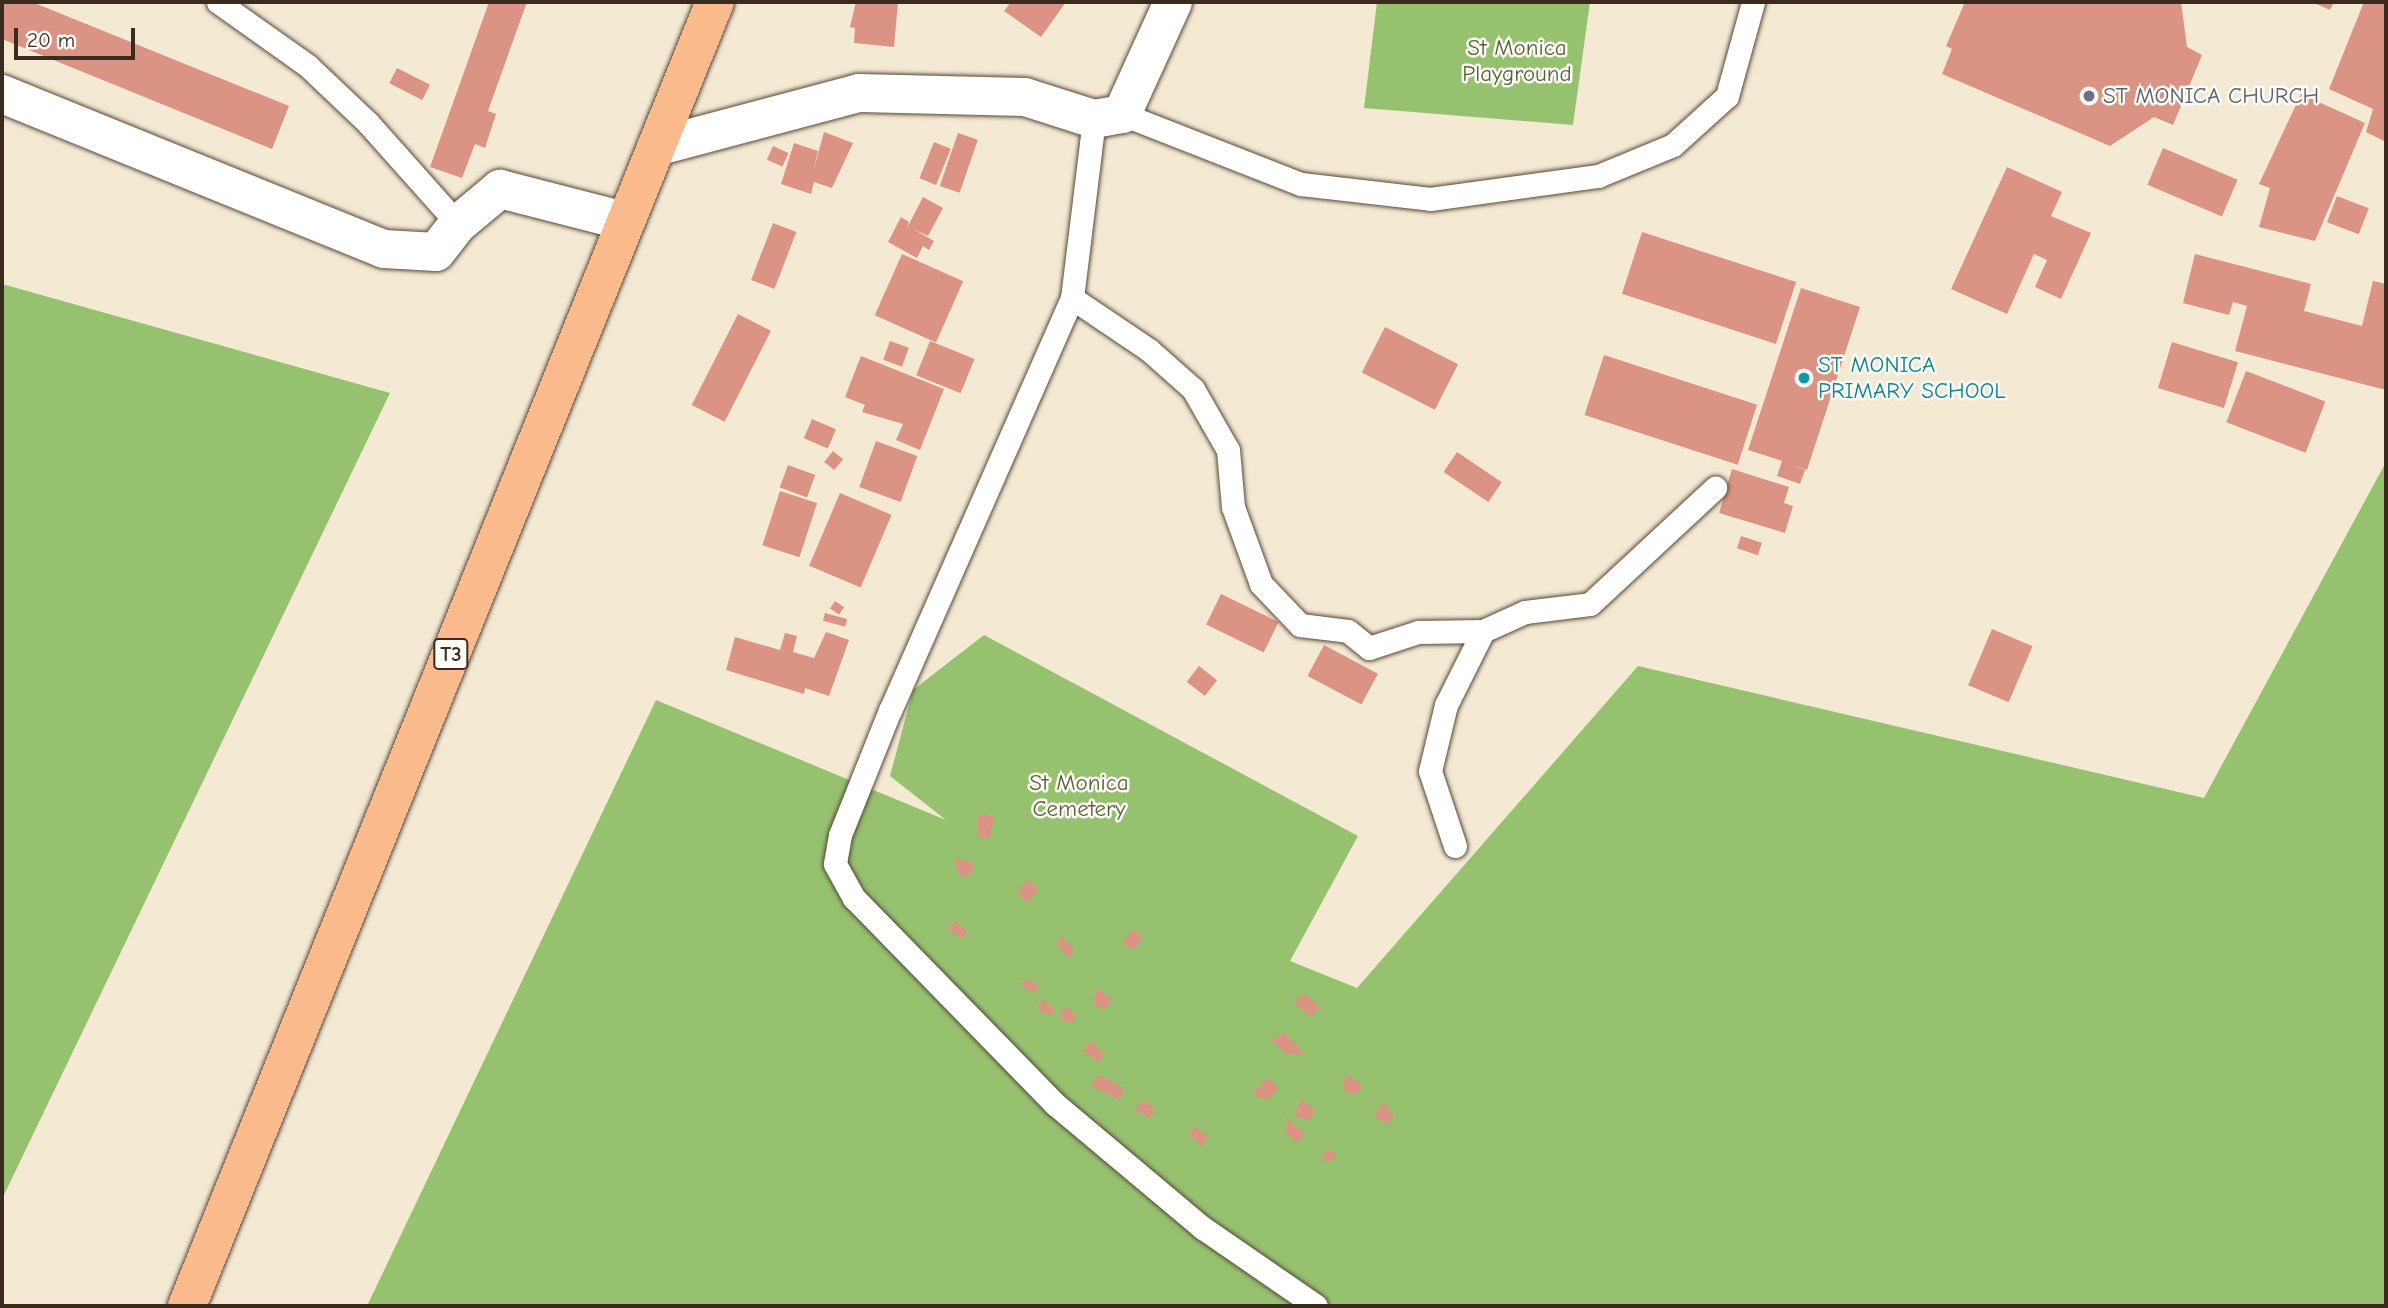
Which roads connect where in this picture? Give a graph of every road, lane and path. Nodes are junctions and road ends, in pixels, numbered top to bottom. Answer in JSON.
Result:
{"nodes":[{"id":1,"x":218,"y":2,"type":"edge"},
{"id":2,"x":715,"y":2,"type":"edge"},
{"id":3,"x":1174,"y":2,"type":"edge"},
{"id":4,"x":1753,"y":2,"type":"edge"},
{"id":5,"x":2,"y":94,"type":"edge"},
{"id":6,"x":1108,"y":116,"type":"junction"},
{"id":7,"x":656,"y":147,"type":"junction"},
{"id":8,"x":625,"y":221,"type":"junction"},
{"id":9,"x":458,"y":224,"type":"junction"},
{"id":10,"x":1072,"y":298,"type":"junction"},
{"id":11,"x":1715,"y":488,"type":"dead end"},
{"id":12,"x":1483,"y":631,"type":"junction"},
{"id":13,"x":1455,"y":846,"type":"dead end"},
{"id":14,"x":187,"y":1306,"type":"edge"},
{"id":15,"x":1316,"y":1306,"type":"edge"}],
"edges":[{"from":1,"to":9,"type":"lane"},
{"from":2,"to":7,"type":"highway","number":"T3"},
{"from":3,"to":6,"type":"street"},
{"from":4,"to":6,"type":"lane"},
{"from":5,"to":9,"type":"street"},
{"from":6,"to":7,"type":"street"},
{"from":6,"to":10,"type":"lane"},
{"from":7,"to":8,"type":"highway","number":"T3"},
{"from":8,"to":9,"type":"street"},
{"from":8,"to":14,"type":"highway","number":"T3"},
{"from":10,"to":12,"type":"lane"},
{"from":10,"to":15,"type":"lane"},
{"from":11,"to":12,"type":"lane"},
{"from":12,"to":13,"type":"lane"}]}
